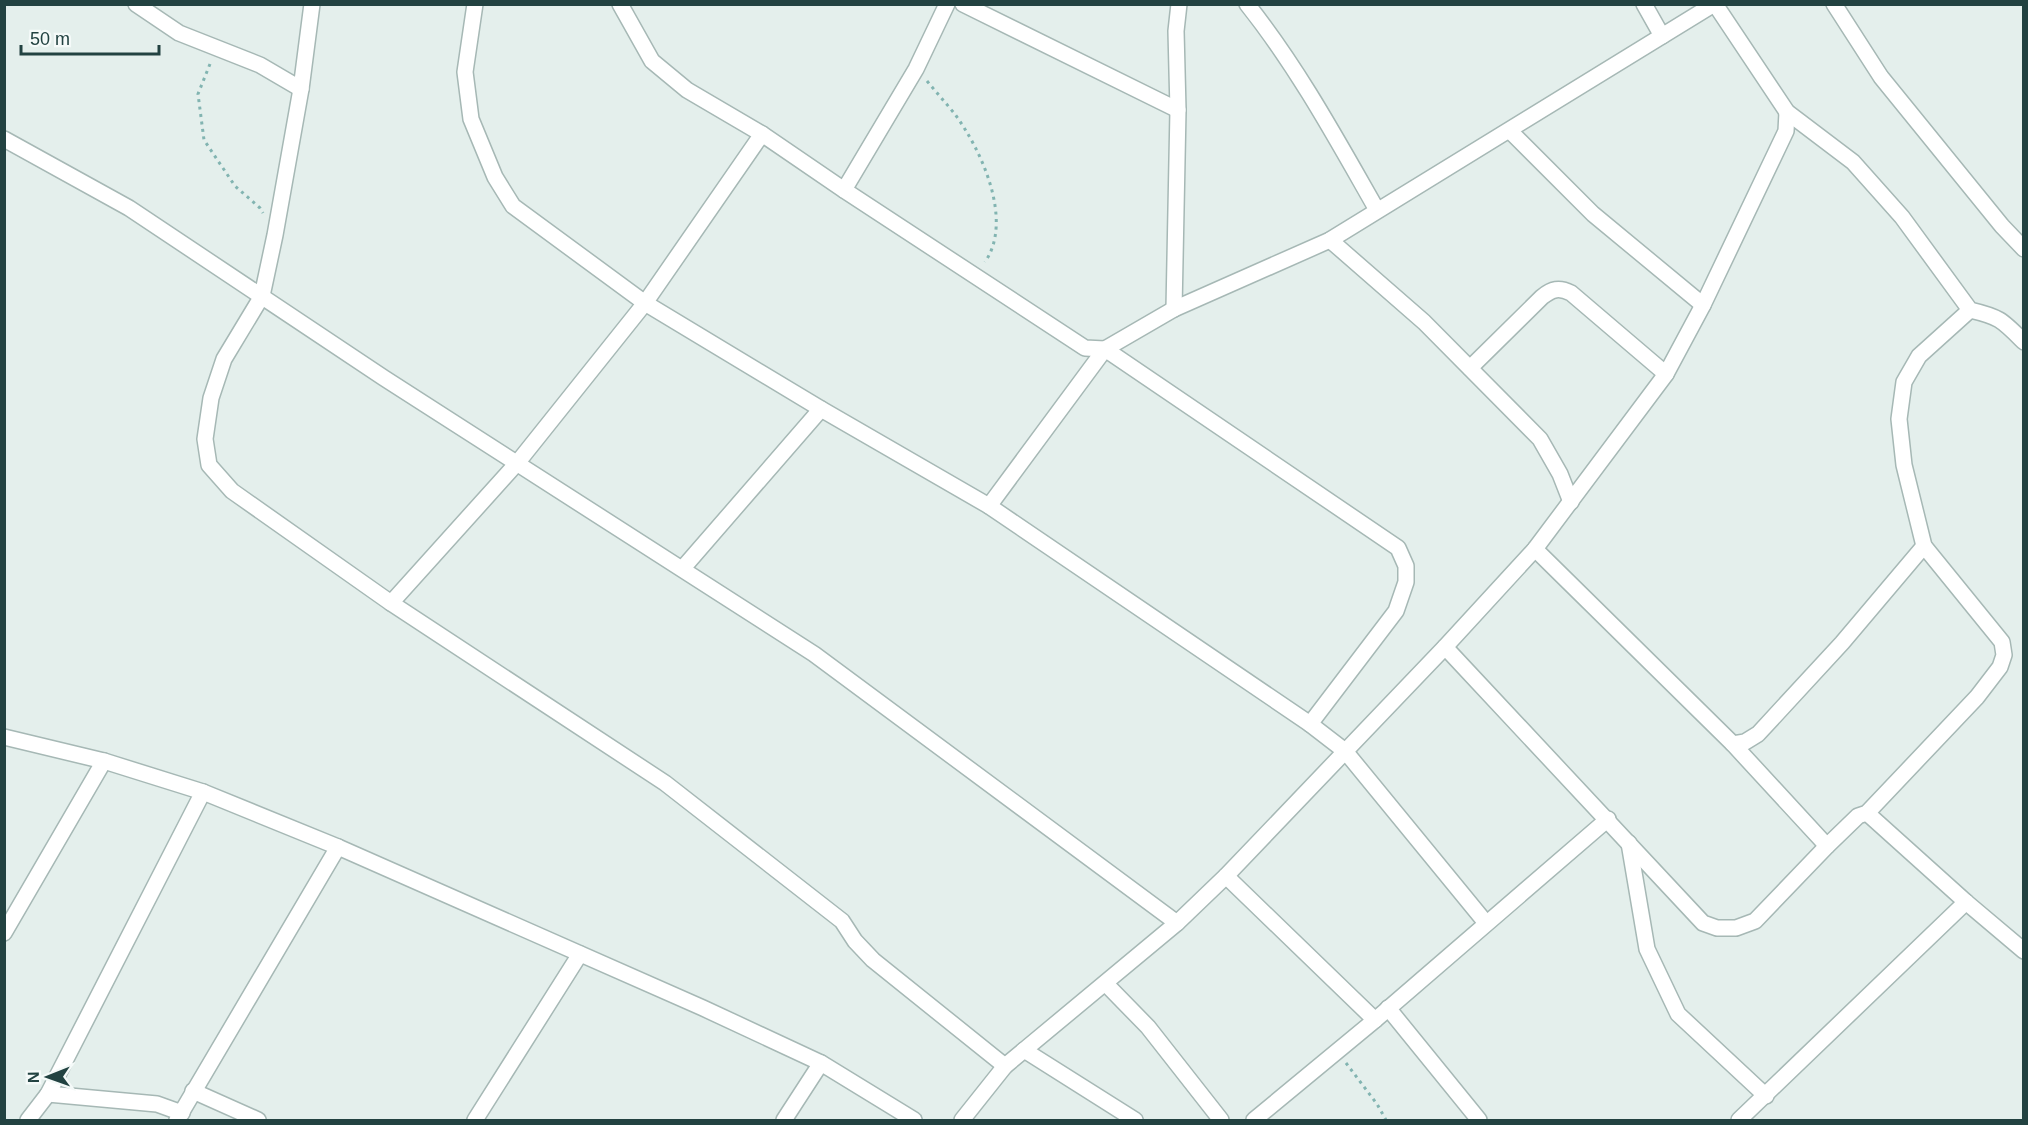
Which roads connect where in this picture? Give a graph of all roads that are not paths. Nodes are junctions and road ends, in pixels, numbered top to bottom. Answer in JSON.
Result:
{"nodes":[{"id":1,"x":136,"y":4,"type":"edge"},
{"id":2,"x":312,"y":4,"type":"edge"},
{"id":3,"x":475,"y":4,"type":"edge"},
{"id":4,"x":620,"y":4,"type":"edge"},
{"id":5,"x":947,"y":4,"type":"edge"},
{"id":6,"x":963,"y":4,"type":"edge"},
{"id":7,"x":1179,"y":4,"type":"edge"},
{"id":8,"x":1247,"y":4,"type":"edge"},
{"id":9,"x":1644,"y":4,"type":"edge"},
{"id":10,"x":1714,"y":4,"type":"edge"},
{"id":11,"x":1834,"y":4,"type":"edge"},
{"id":12,"x":1662,"y":36,"type":"junction"},
{"id":13,"x":301,"y":89,"type":"junction"},
{"id":14,"x":1178,"y":110,"type":"junction"},
{"id":15,"x":1787,"y":112,"type":"junction"},
{"id":16,"x":1510,"y":131,"type":"junction"},
{"id":17,"x":762,"y":134,"type":"junction"},
{"id":18,"x":4,"y":139,"type":"edge"},
{"id":19,"x":844,"y":190,"type":"junction"},
{"id":20,"x":1377,"y":210,"type":"junction"},
{"id":21,"x":1330,"y":240,"type":"junction"},
{"id":22,"x":2024,"y":249,"type":"edge"},
{"id":23,"x":262,"y":296,"type":"junction"},
{"id":24,"x":645,"y":303,"type":"junction"},
{"id":25,"x":1703,"y":305,"type":"junction"},
{"id":26,"x":1174,"y":309,"type":"junction"},
{"id":27,"x":1970,"y":310,"type":"junction"},
{"id":28,"x":2024,"y":342,"type":"edge"},
{"id":29,"x":1105,"y":349,"type":"junction"},
{"id":30,"x":1470,"y":368,"type":"junction"},
{"id":31,"x":1666,"y":374,"type":"junction"},
{"id":32,"x":821,"y":409,"type":"junction"},
{"id":33,"x":518,"y":462,"type":"junction"},
{"id":34,"x":1571,"y":502,"type":"junction"},
{"id":35,"x":989,"y":506,"type":"junction"},
{"id":36,"x":1923,"y":546,"type":"junction"},
{"id":37,"x":1535,"y":549,"type":"junction"},
{"id":38,"x":683,"y":568,"type":"junction"},
{"id":39,"x":391,"y":603,"type":"junction"},
{"id":40,"x":1445,"y":647,"type":"junction"},
{"id":41,"x":1310,"y":723,"type":"junction"},
{"id":42,"x":4,"y":737,"type":"edge"},
{"id":43,"x":1732,"y":744,"type":"junction"},
{"id":44,"x":1345,"y":751,"type":"junction"},
{"id":45,"x":104,"y":761,"type":"junction"},
{"id":46,"x":203,"y":792,"type":"junction"},
{"id":47,"x":1867,"y":813,"type":"junction"},
{"id":48,"x":1608,"y":819,"type":"junction"},
{"id":49,"x":1629,"y":843,"type":"junction"},
{"id":50,"x":1827,"y":846,"type":"junction"},
{"id":51,"x":338,"y":847,"type":"junction"},
{"id":52,"x":1226,"y":876,"type":"junction"},
{"id":53,"x":1966,"y":902,"type":"junction"},
{"id":54,"x":1486,"y":922,"type":"junction"},
{"id":55,"x":1177,"y":923,"type":"junction"},
{"id":56,"x":4,"y":933,"type":"edge"},
{"id":57,"x":2024,"y":951,"type":"edge"},
{"id":58,"x":580,"y":954,"type":"junction"},
{"id":59,"x":1106,"y":984,"type":"junction"},
{"id":60,"x":1388,"y":1008,"type":"junction"},
{"id":61,"x":1375,"y":1020,"type":"junction"},
{"id":62,"x":1024,"y":1050,"type":"junction"},
{"id":63,"x":821,"y":1063,"type":"junction"},
{"id":64,"x":1005,"y":1066,"type":"junction"},
{"id":65,"x":193,"y":1091,"type":"junction"},
{"id":66,"x":48,"y":1094,"type":"junction"},
{"id":67,"x":1766,"y":1096,"type":"junction"},
{"id":68,"x":179,"y":1117,"type":"edge"},
{"id":69,"x":28,"y":1120,"type":"edge"},
{"id":70,"x":258,"y":1120,"type":"edge"},
{"id":71,"x":475,"y":1120,"type":"edge"},
{"id":72,"x":784,"y":1120,"type":"edge"},
{"id":73,"x":914,"y":1120,"type":"edge"},
{"id":74,"x":962,"y":1120,"type":"edge"},
{"id":75,"x":1135,"y":1120,"type":"edge"},
{"id":76,"x":1221,"y":1120,"type":"edge"},
{"id":77,"x":1254,"y":1120,"type":"edge"},
{"id":78,"x":1479,"y":1120,"type":"edge"},
{"id":79,"x":1739,"y":1120,"type":"edge"}],
"edges":[{"from":1,"to":13,"type":"street"},
{"from":2,"to":13,"type":"street"},
{"from":3,"to":24,"type":"street"},
{"from":4,"to":17,"type":"street"},
{"from":5,"to":19,"type":"street"},
{"from":6,"to":14,"type":"street"},
{"from":7,"to":14,"type":"street"},
{"from":8,"to":20,"type":"street"},
{"from":9,"to":12,"type":"street"},
{"from":10,"to":12,"type":"street"},
{"from":10,"to":15,"type":"street"},
{"from":11,"to":22,"type":"street"},
{"from":12,"to":16,"type":"street"},
{"from":13,"to":23,"type":"street"},
{"from":14,"to":26,"type":"street"},
{"from":15,"to":25,"type":"street"},
{"from":15,"to":27,"type":"street"},
{"from":16,"to":20,"type":"street"},
{"from":16,"to":25,"type":"street"},
{"from":17,"to":19,"type":"street"},
{"from":17,"to":24,"type":"street"},
{"from":18,"to":23,"type":"street"},
{"from":19,"to":29,"type":"street"},
{"from":20,"to":21,"type":"street"},
{"from":21,"to":26,"type":"street"},
{"from":21,"to":30,"type":"street"},
{"from":23,"to":33,"type":"street"},
{"from":23,"to":39,"type":"street"},
{"from":24,"to":32,"type":"street"},
{"from":24,"to":33,"type":"street"},
{"from":25,"to":31,"type":"street"},
{"from":26,"to":29,"type":"street"},
{"from":27,"to":28,"type":"street"},
{"from":27,"to":36,"type":"street"},
{"from":29,"to":35,"type":"street"},
{"from":29,"to":41,"type":"street"},
{"from":30,"to":31,"type":"street"},
{"from":30,"to":34,"type":"street"},
{"from":31,"to":34,"type":"street"},
{"from":32,"to":35,"type":"street"},
{"from":32,"to":38,"type":"street"},
{"from":33,"to":38,"type":"street"},
{"from":33,"to":39,"type":"street"},
{"from":34,"to":37,"type":"street"},
{"from":35,"to":41,"type":"street"},
{"from":36,"to":43,"type":"street"},
{"from":36,"to":47,"type":"street"},
{"from":37,"to":40,"type":"street"},
{"from":37,"to":43,"type":"street"},
{"from":38,"to":55,"type":"street"},
{"from":39,"to":64,"type":"street"},
{"from":40,"to":44,"type":"street"},
{"from":40,"to":48,"type":"street"},
{"from":41,"to":44,"type":"street"},
{"from":42,"to":45,"type":"street"},
{"from":43,"to":50,"type":"street"},
{"from":44,"to":52,"type":"street"},
{"from":44,"to":54,"type":"street"},
{"from":45,"to":46,"type":"street"},
{"from":45,"to":56,"type":"street"},
{"from":46,"to":51,"type":"street"},
{"from":46,"to":66,"type":"street"},
{"from":47,"to":50,"type":"street"},
{"from":47,"to":53,"type":"street"},
{"from":48,"to":49,"type":"street"},
{"from":48,"to":54,"type":"street"},
{"from":49,"to":50,"type":"street"},
{"from":49,"to":67,"type":"street"},
{"from":51,"to":58,"type":"street"},
{"from":51,"to":65,"type":"street"},
{"from":52,"to":55,"type":"street"},
{"from":52,"to":61,"type":"street"},
{"from":53,"to":57,"type":"street"},
{"from":53,"to":67,"type":"street"},
{"from":54,"to":60,"type":"street"},
{"from":55,"to":59,"type":"street"},
{"from":58,"to":63,"type":"street"},
{"from":58,"to":71,"type":"street"},
{"from":59,"to":62,"type":"street"},
{"from":59,"to":76,"type":"street"},
{"from":60,"to":61,"type":"street"},
{"from":60,"to":78,"type":"street"},
{"from":61,"to":77,"type":"street"},
{"from":62,"to":64,"type":"street"},
{"from":62,"to":75,"type":"street"},
{"from":63,"to":72,"type":"street"},
{"from":63,"to":73,"type":"street"},
{"from":64,"to":74,"type":"street"},
{"from":65,"to":68,"type":"street"},
{"from":65,"to":70,"type":"street"},
{"from":66,"to":68,"type":"street"},
{"from":66,"to":69,"type":"street"},
{"from":67,"to":79,"type":"street"}]}
